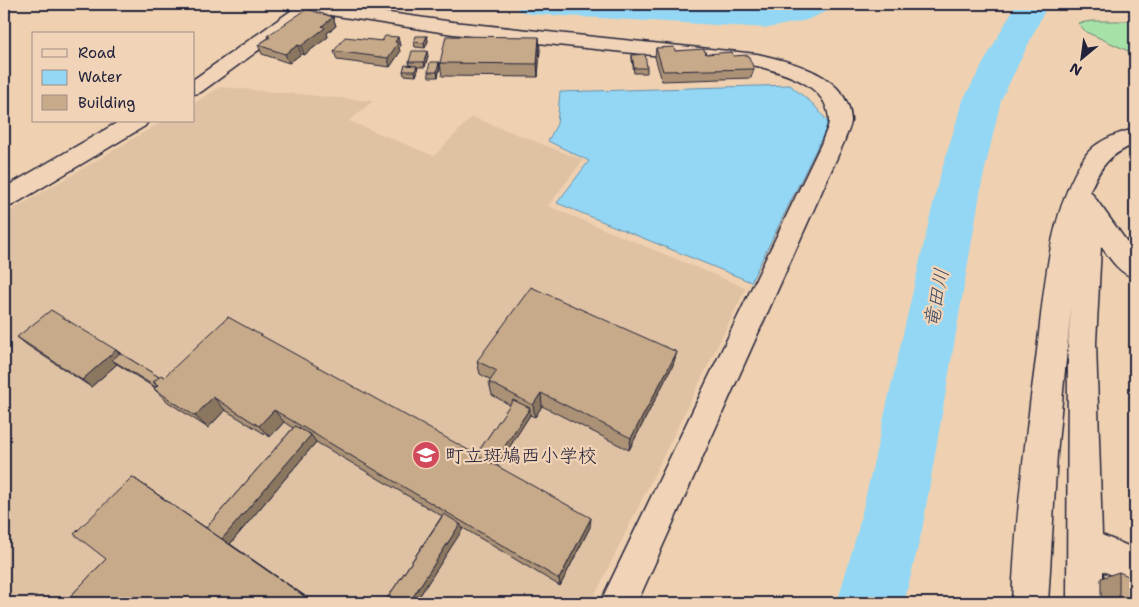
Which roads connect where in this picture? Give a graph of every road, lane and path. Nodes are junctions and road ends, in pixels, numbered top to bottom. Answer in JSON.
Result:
{"nodes":[{"id":1,"x":299,"y":5,"type":"edge"},
{"id":2,"x":195,"y":87,"type":"edge"},
{"id":3,"x":135,"y":122,"type":"edge"},
{"id":4,"x":1135,"y":136,"type":"edge"},
{"id":5,"x":4,"y":199,"type":"edge"},
{"id":6,"x":1085,"y":202,"type":"junction"},
{"id":7,"x":1135,"y":268,"type":"edge"},
{"id":8,"x":1083,"y":545,"type":"junction"},
{"id":9,"x":1135,"y":566,"type":"edge"},
{"id":10,"x":618,"y":603,"type":"edge"},
{"id":11,"x":1030,"y":603,"type":"edge"},
{"id":12,"x":1085,"y":603,"type":"edge"}],
"edges":[{"from":1,"to":2,"type":"street"},
{"from":1,"to":10,"type":"street"},
{"from":3,"to":5,"type":"street"},
{"from":4,"to":6,"type":"street"},
{"from":6,"to":7,"type":"street"},
{"from":6,"to":8,"type":"street"},
{"from":6,"to":11,"type":"street"},
{"from":8,"to":9,"type":"street"},
{"from":8,"to":12,"type":"street"}]}
